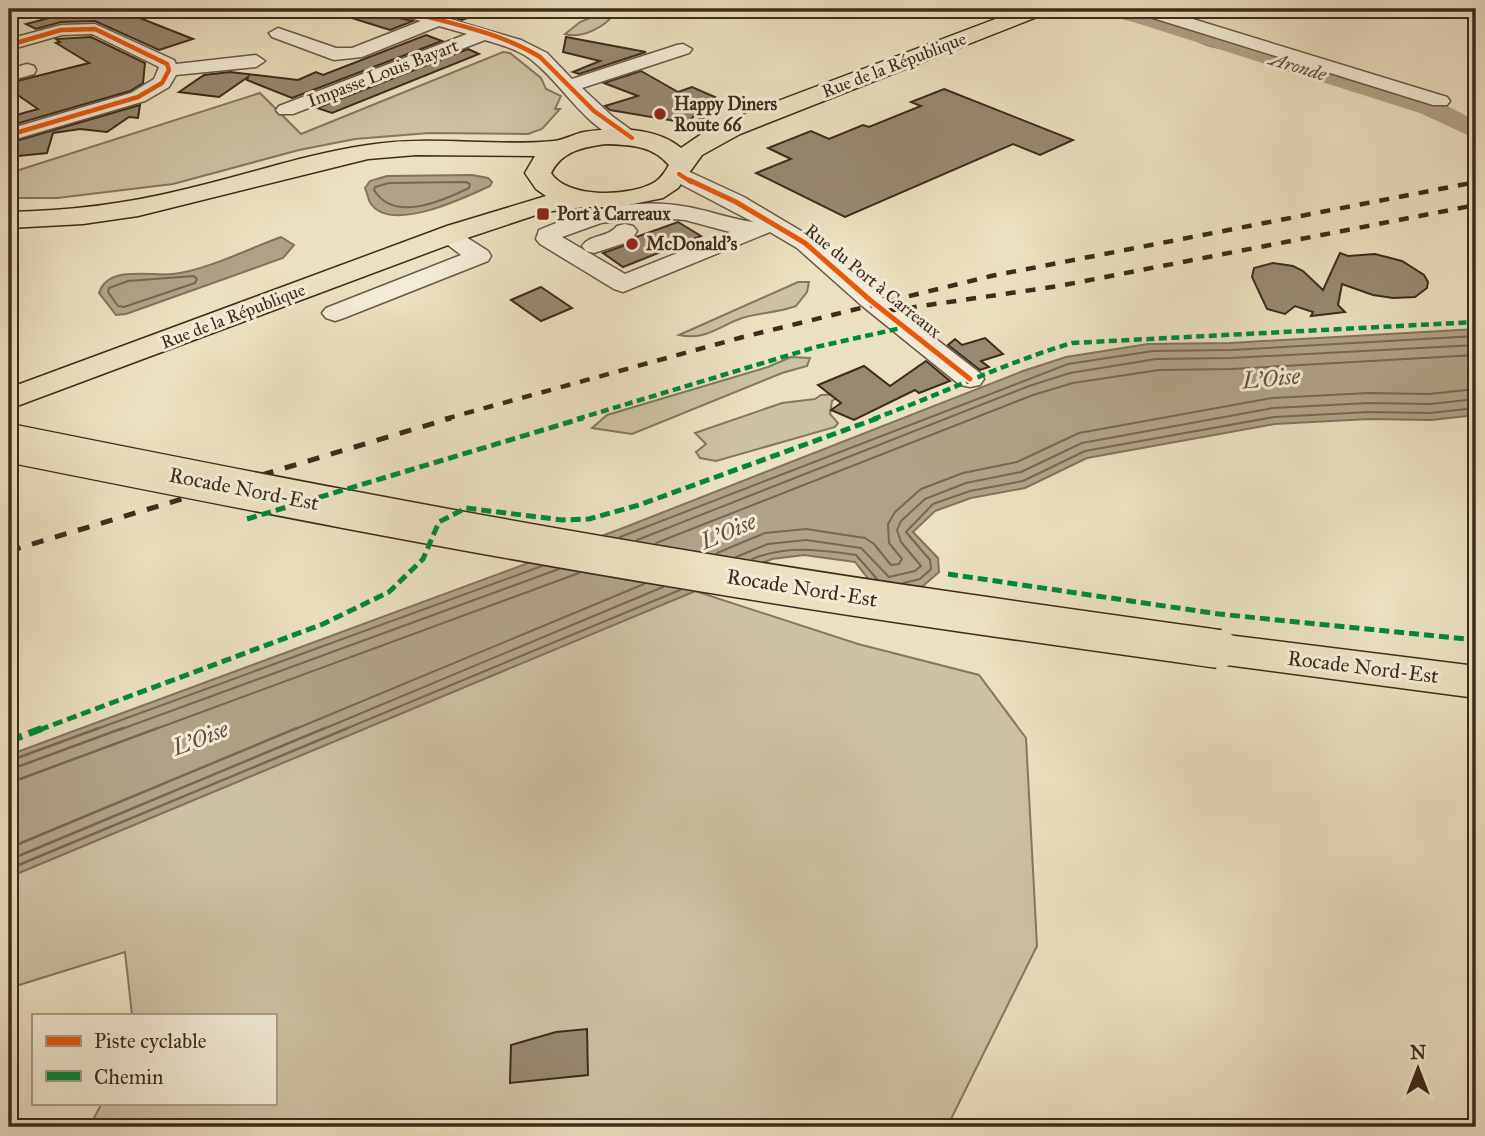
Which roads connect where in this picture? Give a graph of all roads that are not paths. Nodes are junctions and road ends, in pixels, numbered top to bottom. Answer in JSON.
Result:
{"nodes":[{"id":1,"x":397,"y":9,"type":"edge"},
{"id":2,"x":1040,"y":9,"type":"edge"},
{"id":3,"x":1143,"y":9,"type":"edge"},
{"id":4,"x":437,"y":21,"type":"junction"},
{"id":5,"x":278,"y":33,"type":"dead end"},
{"id":6,"x":481,"y":34,"type":"junction"},
{"id":7,"x":9,"y":45,"type":"edge"},
{"id":8,"x":683,"y":49,"type":"dead end"},
{"id":9,"x":256,"y":61,"type":"dead end"},
{"id":10,"x":169,"y":70,"type":"junction"},
{"id":11,"x":567,"y":87,"type":"junction"},
{"id":12,"x":1440,"y":101,"type":"dead end"},
{"id":13,"x":582,"y":103,"type":"junction"},
{"id":14,"x":286,"y":110,"type":"dead end"},
{"id":15,"x":749,"y":121,"type":"junction"},
{"id":16,"x":9,"y":135,"type":"edge"},
{"id":17,"x":640,"y":139,"type":"junction"},
{"id":18,"x":566,"y":145,"type":"junction"},
{"id":19,"x":458,"y":149,"type":"junction"},
{"id":20,"x":680,"y":169,"type":"junction"},
{"id":21,"x":539,"y":175,"type":"junction"},
{"id":22,"x":585,"y":199,"type":"junction"},
{"id":23,"x":652,"y":202,"type":"junction"},
{"id":24,"x":9,"y":220,"type":"edge"},
{"id":25,"x":764,"y":224,"type":"junction"},
{"id":26,"x":729,"y":226,"type":"junction"},
{"id":27,"x":452,"y":234,"type":"junction"},
{"id":28,"x":335,"y":313,"type":"dead end"},
{"id":29,"x":970,"y":379,"type":"dead end"},
{"id":30,"x":9,"y":399,"type":"edge"},
{"id":31,"x":9,"y":443,"type":"edge"},
{"id":32,"x":1476,"y":682,"type":"edge"}],
"edges":[{"from":1,"to":4,"type":"street"},
{"from":2,"to":15,"type":"main road","name":"Rue de la République"},
{"from":3,"to":12,"type":"street"},
{"from":4,"to":5,"type":"street"},
{"from":4,"to":6,"type":"street"},
{"from":6,"to":11,"type":"street"},
{"from":6,"to":14,"type":"street","name":"Impasse Louis Bayart"},
{"from":7,"to":10,"type":"street"},
{"from":8,"to":11,"type":"street"},
{"from":9,"to":10,"type":"street"},
{"from":10,"to":16,"type":"street"},
{"from":11,"to":13,"type":"street"},
{"from":13,"to":17,"type":"street"},
{"from":13,"to":18,"type":"street"},
{"from":15,"to":17,"type":"main road","name":"Rue de la République"},
{"from":15,"to":20,"type":"main road","name":"Rue de la République"},
{"from":17,"to":18,"type":"main road","name":"Rue de la République"},
{"from":17,"to":20,"type":"main road"},
{"from":18,"to":19,"type":"main road","name":"Rue de la République"},
{"from":18,"to":21,"type":"main road","name":"Rue de la République"},
{"from":19,"to":21,"type":"main road"},
{"from":19,"to":24,"type":"main road"},
{"from":20,"to":23,"type":"main road","name":"Rue de la République"},
{"from":20,"to":25,"type":"street","name":"Rue du Port à Carreaux"},
{"from":21,"to":22,"type":"main road"},
{"from":21,"to":27,"type":"main road","name":"Rue de la République"},
{"from":22,"to":23,"type":"main road"},
{"from":22,"to":27,"type":"main road","name":"Rue de la République"},
{"from":23,"to":25,"type":"street","name":"Rue du Port à Carreaux"},
{"from":23,"to":25,"type":"street"},
{"from":23,"to":26,"type":"street"},
{"from":23,"to":26,"type":"street"},
{"from":25,"to":26,"type":"street"},
{"from":25,"to":29,"type":"street","name":"Rue du Port à Carreaux"},
{"from":27,"to":28,"type":"street"},
{"from":27,"to":30,"type":"main road","name":"Rue de la République"},
{"from":31,"to":32,"type":"main road","name":"Rocade Nord-Est","bridge":true}]}
